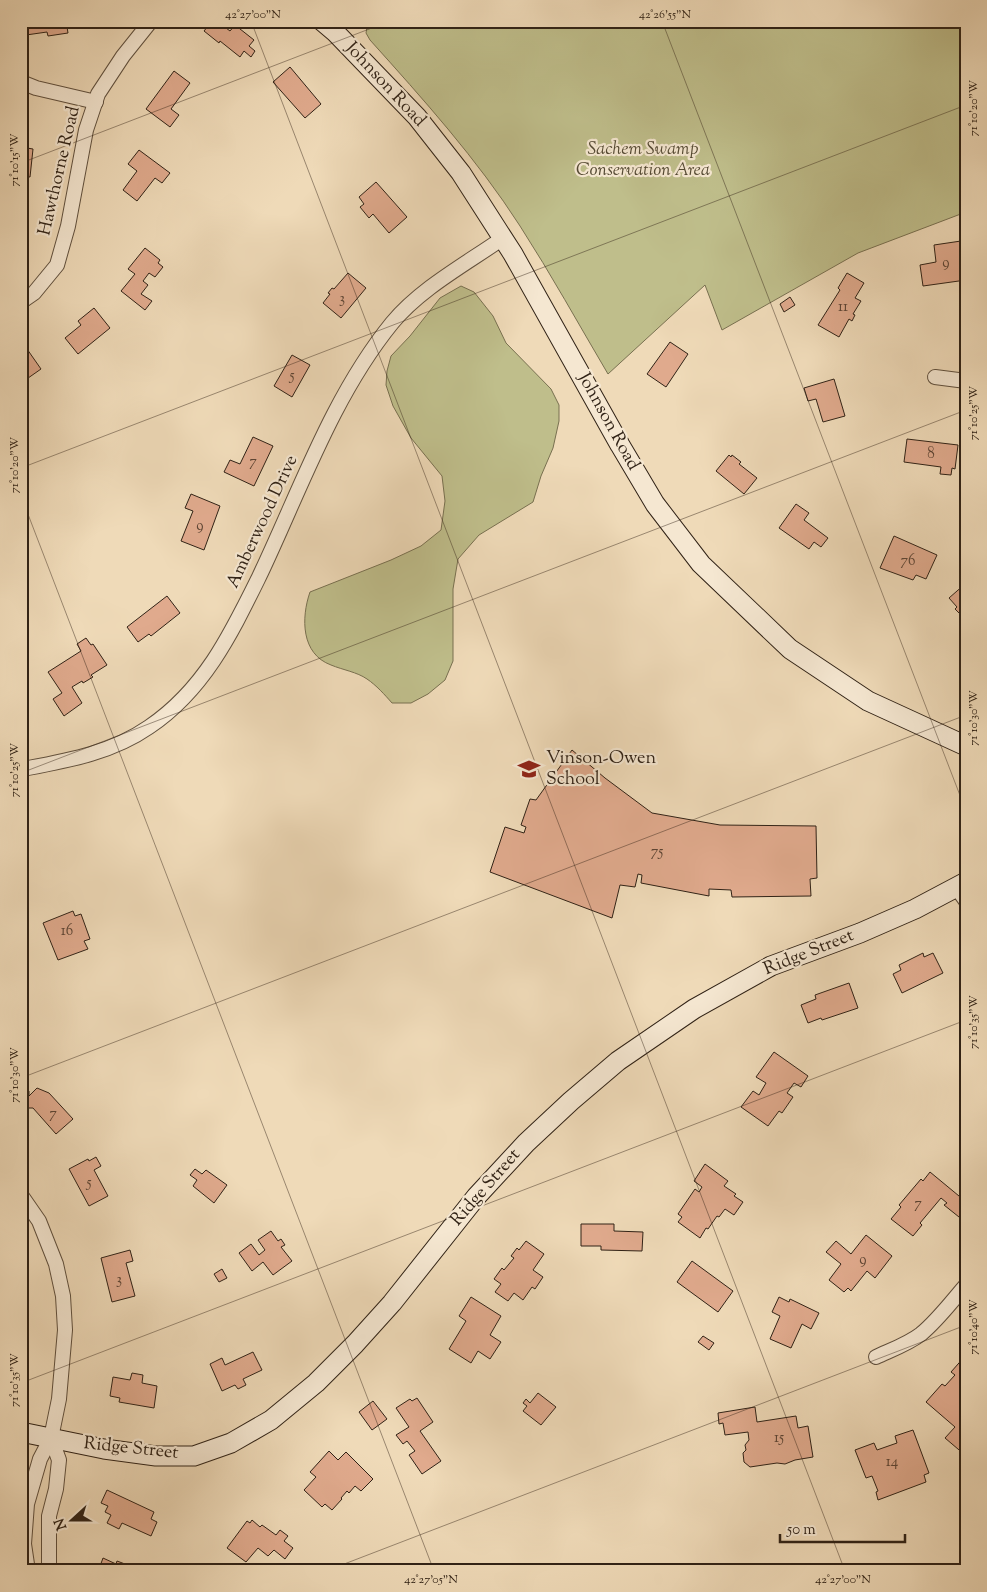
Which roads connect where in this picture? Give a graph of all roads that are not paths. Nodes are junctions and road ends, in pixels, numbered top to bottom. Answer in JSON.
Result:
{"nodes":[{"id":1,"x":151,"y":21,"type":"edge"},
{"id":2,"x":330,"y":24,"type":"edge"},
{"id":3,"x":21,"y":82,"type":"edge"},
{"id":4,"x":96,"y":102,"type":"junction"},
{"id":5,"x":503,"y":238,"type":"junction"},
{"id":6,"x":21,"y":302,"type":"edge"},
{"id":7,"x":935,"y":377,"type":"dead end"},
{"id":8,"x":966,"y":381,"type":"edge"},
{"id":9,"x":966,"y":746,"type":"edge"},
{"id":10,"x":21,"y":768,"type":"edge"},
{"id":11,"x":963,"y":890,"type":"edge"},
{"id":12,"x":21,"y":1195,"type":"edge"},
{"id":13,"x":966,"y":1284,"type":"edge"},
{"id":14,"x":876,"y":1357,"type":"dead end"},
{"id":15,"x":21,"y":1432,"type":"edge"},
{"id":16,"x":51,"y":1438,"type":"junction"},
{"id":17,"x":28,"y":1571,"type":"edge"},
{"id":18,"x":49,"y":1571,"type":"edge"}],
"edges":[{"from":1,"to":4,"type":"street","name":"Hawthorne Road"},
{"from":2,"to":5,"type":"street","name":"Johnson Road"},
{"from":3,"to":4,"type":"street"},
{"from":4,"to":6,"type":"street","name":"Hawthorne Road"},
{"from":5,"to":9,"type":"street","name":"Johnson Road"},
{"from":5,"to":10,"type":"street","name":"Amberwood Drive"},
{"from":7,"to":8,"type":"street"},
{"from":11,"to":16,"type":"street","name":"Ridge Street"},
{"from":12,"to":16,"type":"street"},
{"from":13,"to":14,"type":"street"},
{"from":15,"to":16,"type":"street","name":"Ridge Street"},
{"from":16,"to":17,"type":"street"},
{"from":16,"to":18,"type":"street"}]}
